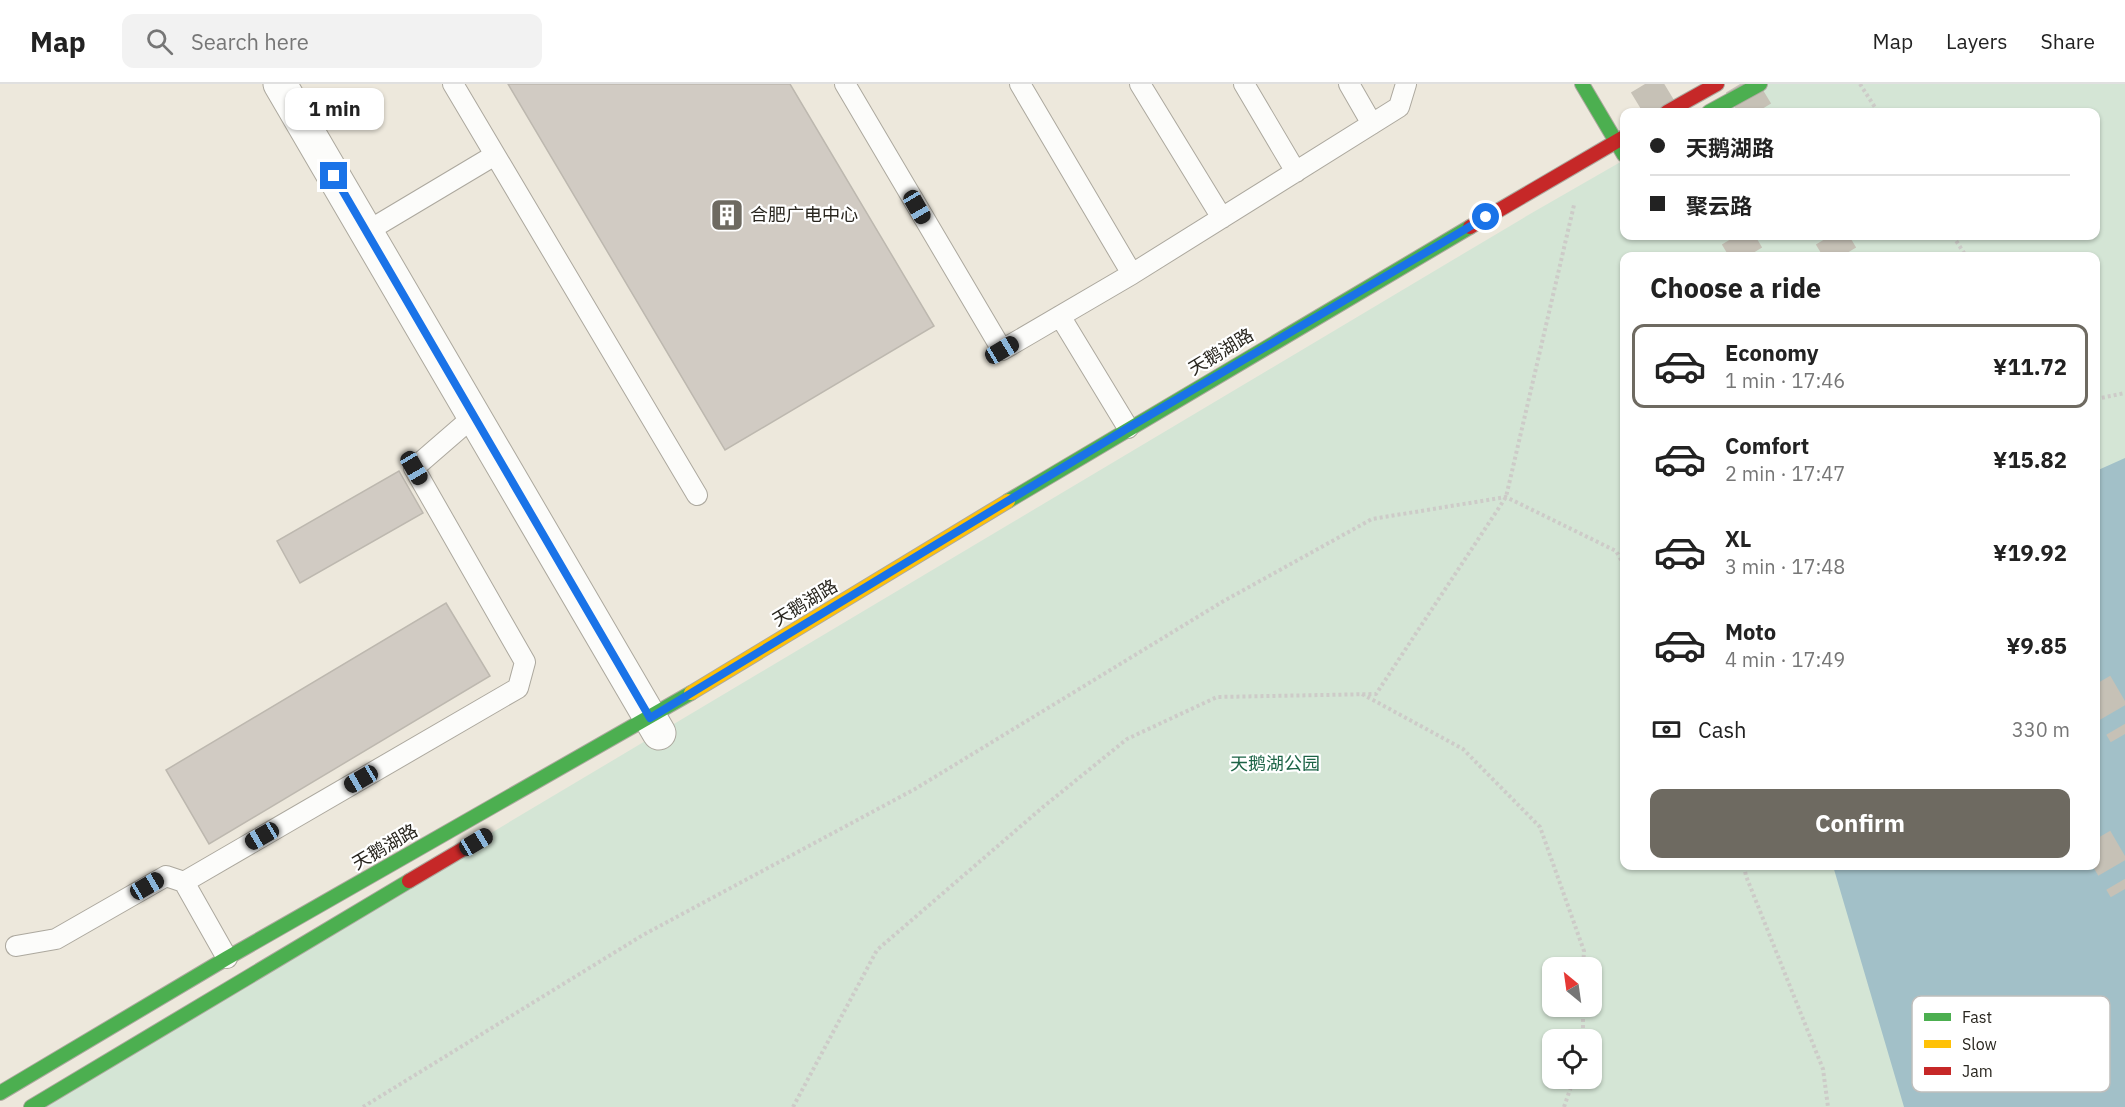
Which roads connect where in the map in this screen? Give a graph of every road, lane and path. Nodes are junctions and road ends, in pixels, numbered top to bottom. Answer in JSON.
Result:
{"nodes":[{"id":1,"x":280,"y":84,"type":"edge"},
{"id":2,"x":453,"y":84,"type":"edge"},
{"id":3,"x":845,"y":84,"type":"edge"},
{"id":4,"x":1020,"y":84,"type":"edge"},
{"id":5,"x":1140,"y":84,"type":"edge"},
{"id":6,"x":1244,"y":84,"type":"edge"},
{"id":7,"x":1349,"y":84,"type":"edge"},
{"id":8,"x":1406,"y":84,"type":"edge"},
{"id":9,"x":1582,"y":84,"type":"edge"},
{"id":10,"x":1717,"y":84,"type":"edge"},
{"id":11,"x":1760,"y":84,"type":"edge"},
{"id":12,"x":1860,"y":84,"type":"edge"},
{"id":13,"x":1674,"y":108,"type":"edge"},
{"id":14,"x":1716,"y":108,"type":"edge"},
{"id":15,"x":1875,"y":108,"type":"edge"},
{"id":16,"x":1372,"y":124,"type":"junction"},
{"id":17,"x":1620,"y":139,"type":"edge"},
{"id":18,"x":495,"y":155,"type":"junction"},
{"id":19,"x":1296,"y":172,"type":"junction"},
{"id":20,"x":1575,"y":198,"type":"dead end"},
{"id":21,"x":1221,"y":218,"type":"junction"},
{"id":22,"x":366,"y":232,"type":"junction"},
{"id":23,"x":1132,"y":274,"type":"junction"},
{"id":24,"x":1060,"y":316,"type":"junction"},
{"id":25,"x":2125,"y":393,"type":"edge"},
{"id":26,"x":2100,"y":398,"type":"edge"},
{"id":27,"x":474,"y":416,"type":"junction"},
{"id":28,"x":1128,"y":428,"type":"junction"},
{"id":29,"x":697,"y":495,"type":"dead end"},
{"id":30,"x":1506,"y":497,"type":"junction"},
{"id":31,"x":1620,"y":558,"type":"edge"},
{"id":32,"x":1361,"y":694,"type":"junction"},
{"id":33,"x":657,"y":729,"type":"junction"},
{"id":34,"x":484,"y":837,"type":"dead end"},
{"id":35,"x":1745,"y":870,"type":"edge"},
{"id":36,"x":184,"y":882,"type":"junction"},
{"id":37,"x":16,"y":945,"type":"dead end"},
{"id":38,"x":1584,"y":957,"type":"edge"},
{"id":39,"x":227,"y":958,"type":"junction"},
{"id":40,"x":1570,"y":1089,"type":"edge"},
{"id":41,"x":0,"y":1093,"type":"edge"},
{"id":42,"x":31,"y":1107,"type":"edge"},
{"id":43,"x":363,"y":1107,"type":"edge"},
{"id":44,"x":793,"y":1107,"type":"edge"},
{"id":45,"x":1564,"y":1107,"type":"edge"},
{"id":46,"x":1828,"y":1107,"type":"edge"}],
"edges":[{"from":1,"to":22,"type":"street"},
{"from":2,"to":18,"type":"lane"},
{"from":3,"to":24,"type":"lane"},
{"from":4,"to":23,"type":"lane"},
{"from":5,"to":21,"type":"lane"},
{"from":6,"to":19,"type":"lane"},
{"from":7,"to":16,"type":"lane"},
{"from":8,"to":16,"type":"lane"},
{"from":9,"to":17,"type":"street"},
{"from":10,"to":13,"type":"street"},
{"from":11,"to":14,"type":"street"},
{"from":12,"to":15,"type":"path"},
{"from":16,"to":19,"type":"lane"},
{"from":17,"to":28,"type":"street","name":"天鹅湖路"},
{"from":18,"to":22,"type":"lane"},
{"from":18,"to":29,"type":"lane"},
{"from":19,"to":21,"type":"lane"},
{"from":20,"to":30,"type":"path"},
{"from":21,"to":23,"type":"lane"},
{"from":22,"to":27,"type":"street"},
{"from":23,"to":24,"type":"lane"},
{"from":24,"to":28,"type":"lane"},
{"from":25,"to":26,"type":"path"},
{"from":27,"to":33,"type":"street"},
{"from":27,"to":36,"type":"lane"},
{"from":28,"to":33,"type":"street","name":"天鹅湖路"},
{"from":30,"to":31,"type":"path"},
{"from":30,"to":32,"type":"path"},
{"from":30,"to":43,"type":"path"},
{"from":32,"to":38,"type":"path"},
{"from":32,"to":44,"type":"path"},
{"from":33,"to":39,"type":"street","name":"天鹅湖路"},
{"from":34,"to":42,"type":"street"},
{"from":35,"to":46,"type":"path"},
{"from":36,"to":37,"type":"lane"},
{"from":36,"to":39,"type":"lane"},
{"from":39,"to":41,"type":"street","name":"天鹅湖路"},
{"from":40,"to":45,"type":"path"}]}
